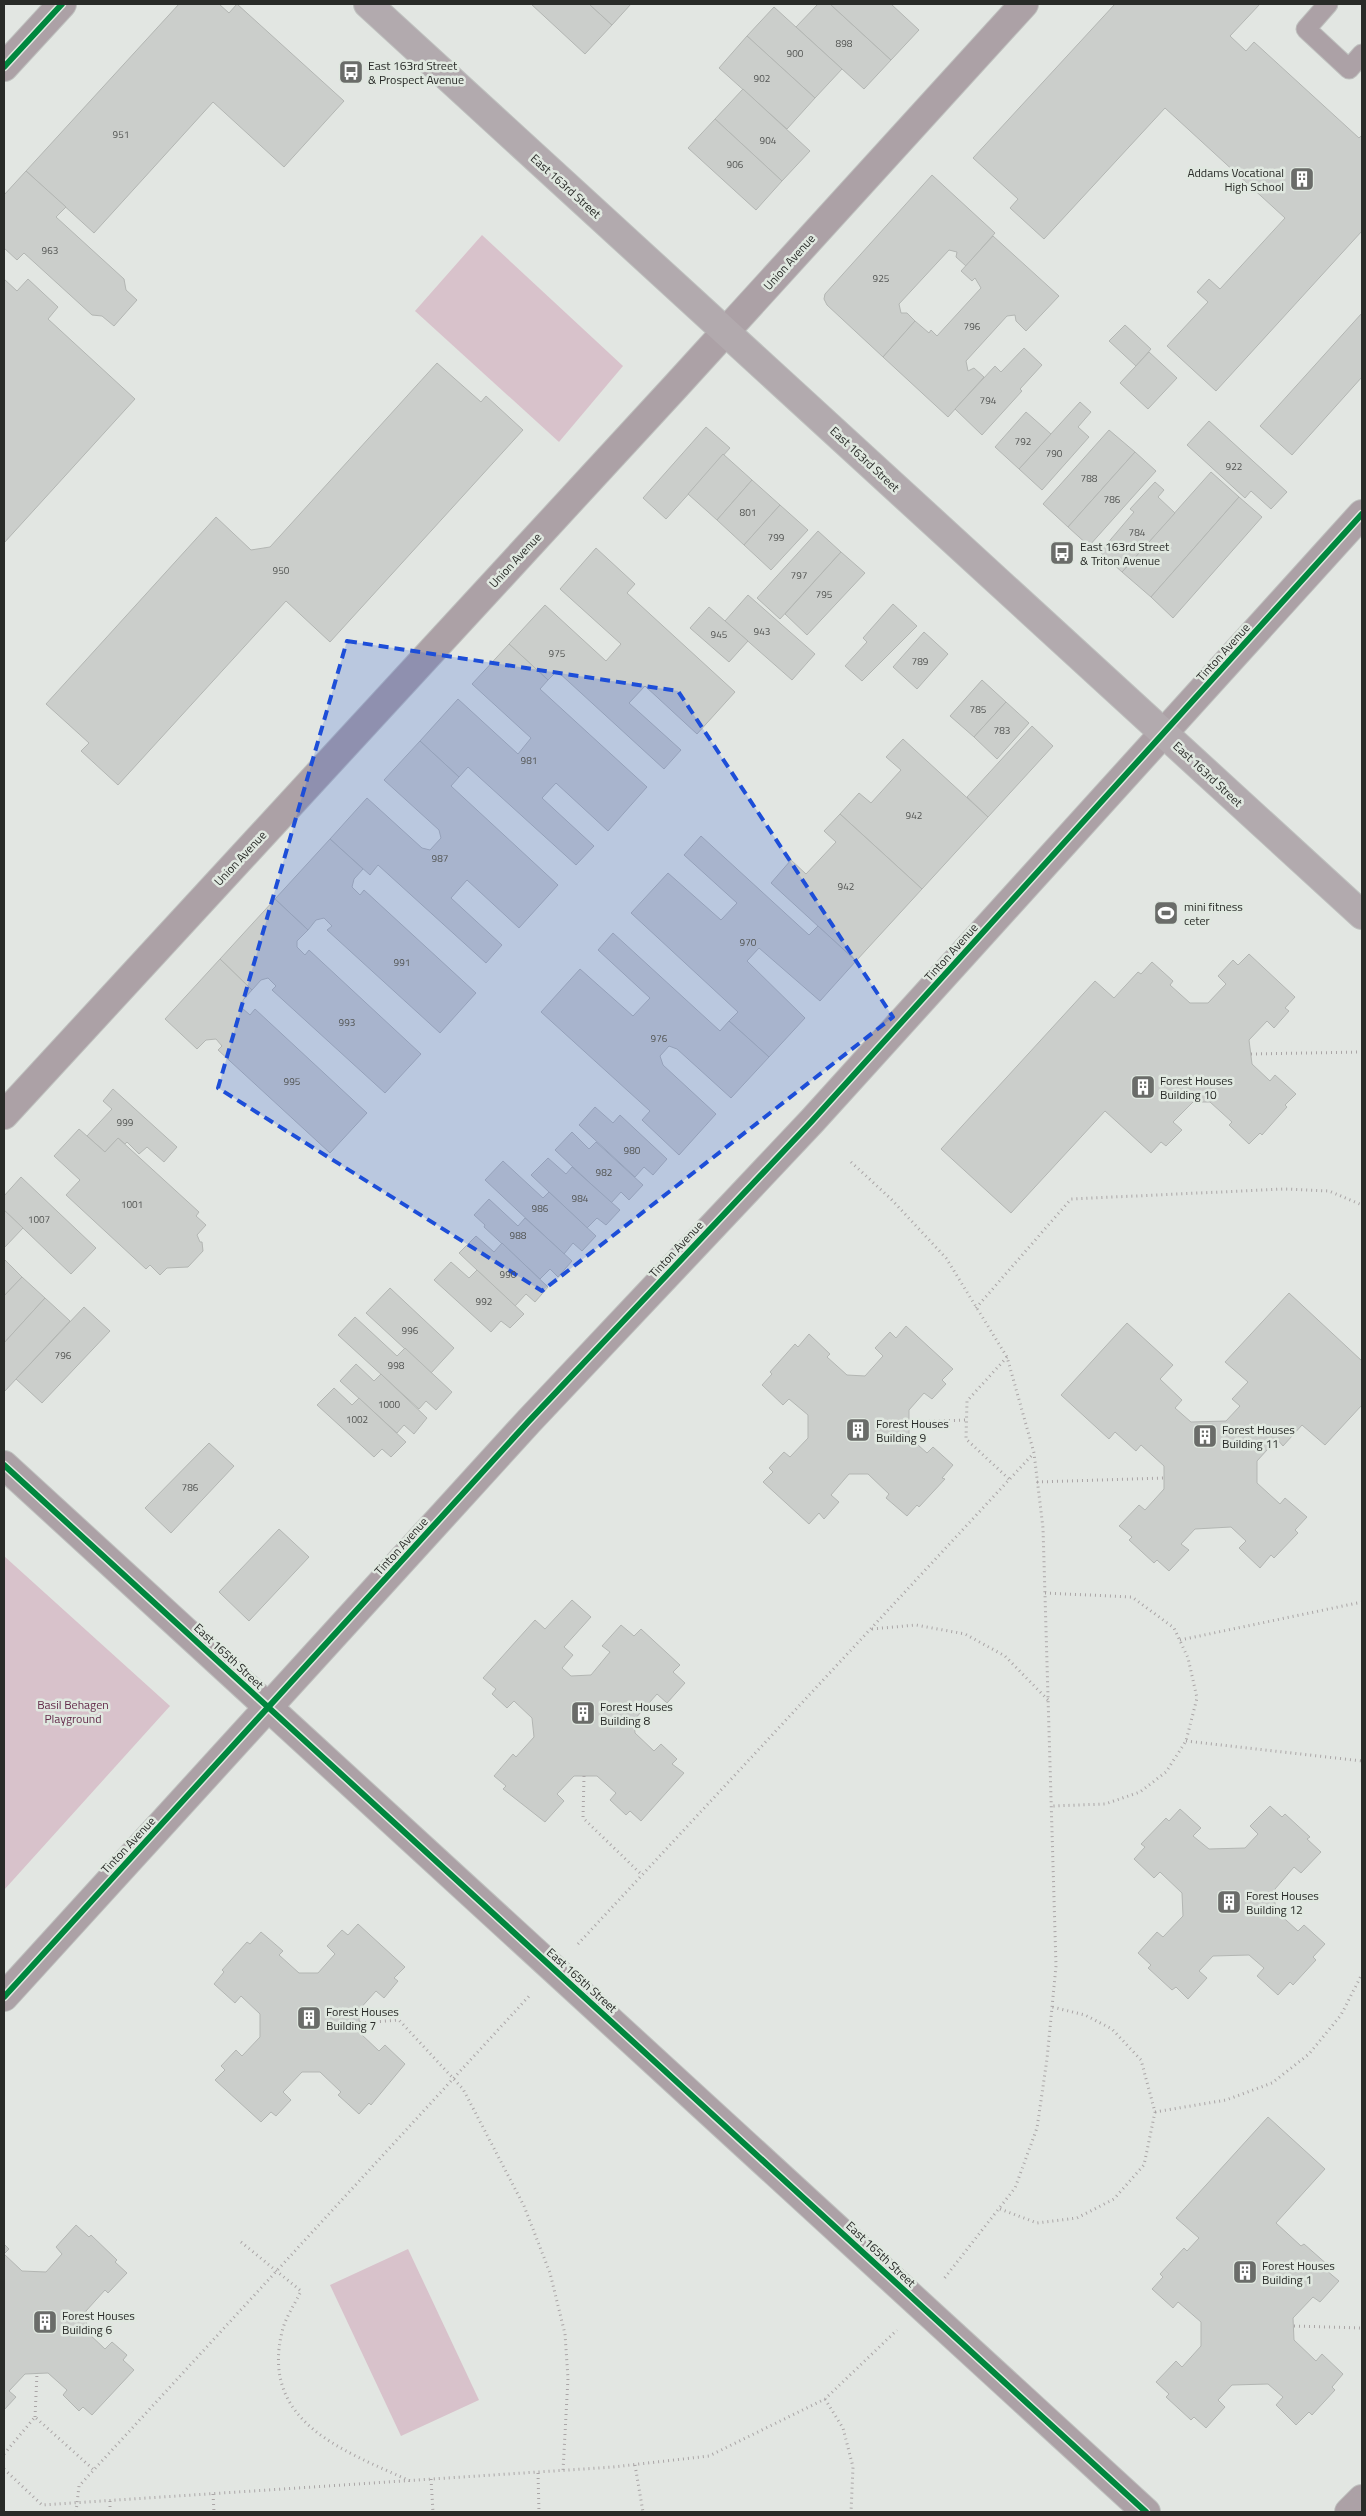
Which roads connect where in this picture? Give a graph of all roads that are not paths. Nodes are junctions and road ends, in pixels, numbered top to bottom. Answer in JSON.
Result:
{"nodes":[{"id":1,"x":62,"y":4,"type":"edge"},
{"id":2,"x":368,"y":4,"type":"edge"},
{"id":3,"x":1024,"y":4,"type":"edge"},
{"id":4,"x":1328,"y":4,"type":"edge"},
{"id":5,"x":1362,"y":54,"type":"edge"},
{"id":6,"x":4,"y":66,"type":"edge"},
{"id":7,"x":725,"y":331,"type":"junction"},
{"id":8,"x":1362,"y":514,"type":"edge"},
{"id":9,"x":1165,"y":734,"type":"junction"},
{"id":10,"x":1362,"y":915,"type":"edge"},
{"id":11,"x":4,"y":1115,"type":"edge"},
{"id":12,"x":4,"y":1465,"type":"edge"},
{"id":13,"x":269,"y":1708,"type":"junction"},
{"id":14,"x":4,"y":1997,"type":"edge"},
{"id":15,"x":1362,"y":2498,"type":"edge"},
{"id":16,"x":1146,"y":2512,"type":"edge"},
{"id":17,"x":1349,"y":2512,"type":"edge"}],
"edges":[{"from":1,"to":6,"type":"street"},
{"from":2,"to":7,"type":"main road","name":"East 163rd Street"},
{"from":3,"to":7,"type":"street","name":"Union Avenue"},
{"from":4,"to":5,"type":"lane"},
{"from":7,"to":9,"type":"main road","name":"East 163rd Street"},
{"from":7,"to":11,"type":"street","name":"Union Avenue"},
{"from":8,"to":9,"type":"street","name":"Tinton Avenue"},
{"from":9,"to":10,"type":"main road","name":"East 163rd Street"},
{"from":9,"to":13,"type":"street","name":"Tinton Avenue"},
{"from":12,"to":13,"type":"street","name":"East 165th Street"},
{"from":13,"to":14,"type":"street","name":"Tinton Avenue"},
{"from":13,"to":16,"type":"street","name":"East 165th Street"},
{"from":15,"to":17,"type":"street"}]}
